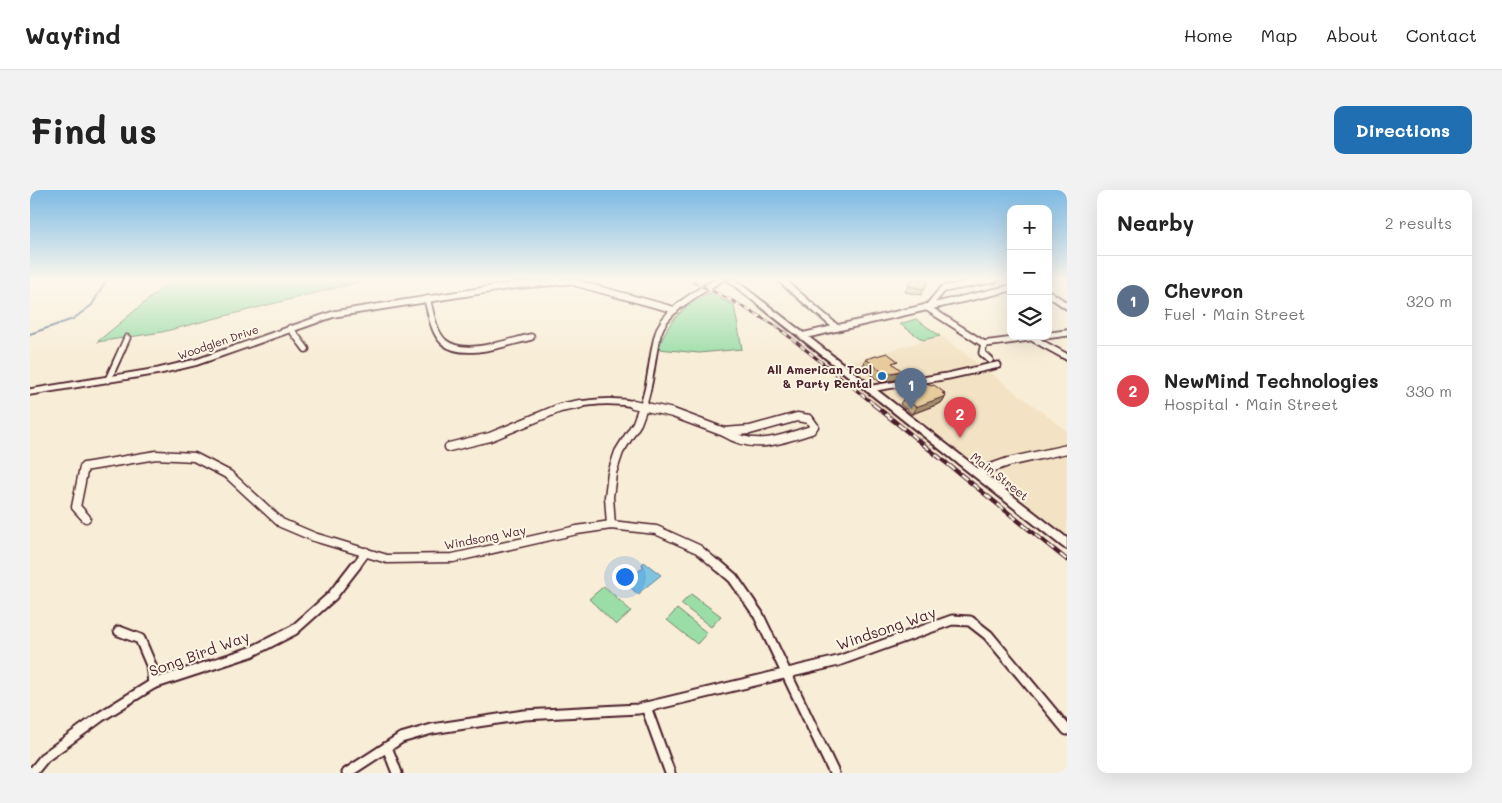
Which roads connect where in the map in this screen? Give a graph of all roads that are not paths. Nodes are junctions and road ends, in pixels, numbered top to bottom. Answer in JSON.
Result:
{"nodes":[{"id":1,"x":382,"y":306,"type":"edge"},
{"id":2,"x":429,"y":306,"type":"edge"},
{"id":3,"x":661,"y":306,"type":"edge"},
{"id":4,"x":680,"y":306,"type":"edge"},
{"id":5,"x":764,"y":306,"type":"edge"},
{"id":6,"x":812,"y":306,"type":"edge"},
{"id":7,"x":931,"y":306,"type":"edge"},
{"id":8,"x":927,"y":307,"type":"junction"},
{"id":9,"x":675,"y":310,"type":"junction"},
{"id":10,"x":290,"y":328,"type":"junction"},
{"id":11,"x":837,"y":328,"type":"junction"},
{"id":12,"x":1067,"y":333,"type":"edge"},
{"id":13,"x":802,"y":336,"type":"junction"},
{"id":14,"x":1052,"y":336,"type":"edge"},
{"id":15,"x":531,"y":337,"type":"dead end"},
{"id":16,"x":127,"y":338,"type":"dead end"},
{"id":17,"x":1024,"y":340,"type":"edge"},
{"id":18,"x":1036,"y":340,"type":"edge"},
{"id":19,"x":984,"y":344,"type":"junction"},
{"id":20,"x":306,"y":349,"type":"dead end"},
{"id":21,"x":1067,"y":357,"type":"edge"},
{"id":22,"x":990,"y":360,"type":"dead end"},
{"id":23,"x":998,"y":365,"type":"dead end"},
{"id":24,"x":108,"y":380,"type":"junction"},
{"id":25,"x":868,"y":389,"type":"junction"},
{"id":26,"x":30,"y":392,"type":"edge"},
{"id":27,"x":644,"y":406,"type":"junction"},
{"id":28,"x":724,"y":432,"type":"junction"},
{"id":29,"x":449,"y":447,"type":"dead end"},
{"id":30,"x":1067,"y":449,"type":"edge"},
{"id":31,"x":977,"y":473,"type":"junction"},
{"id":32,"x":86,"y":518,"type":"dead end"},
{"id":33,"x":611,"y":526,"type":"junction"},
{"id":34,"x":1067,"y":544,"type":"edge"},
{"id":35,"x":366,"y":552,"type":"junction"},
{"id":36,"x":118,"y":631,"type":"dead end"},
{"id":37,"x":787,"y":672,"type":"junction"},
{"id":38,"x":153,"y":684,"type":"junction"},
{"id":39,"x":646,"y":707,"type":"junction"},
{"id":40,"x":1067,"y":730,"type":"edge"},
{"id":41,"x":387,"y":747,"type":"junction"},
{"id":42,"x":32,"y":773,"type":"edge"},
{"id":43,"x":347,"y":773,"type":"edge"},
{"id":44,"x":397,"y":773,"type":"edge"},
{"id":45,"x":670,"y":773,"type":"edge"},
{"id":46,"x":834,"y":773,"type":"edge"}],
"edges":[{"from":1,"to":10,"type":"street","name":"Woodglen Drive"},
{"from":2,"to":15,"type":"street"},
{"from":3,"to":9,"type":"street","name":"Woodglen Drive"},
{"from":4,"to":9,"type":"street"},
{"from":5,"to":13,"type":"main road","name":"Main Street"},
{"from":6,"to":11,"type":"street"},
{"from":7,"to":8,"type":"street"},
{"from":8,"to":11,"type":"street"},
{"from":8,"to":19,"type":"street"},
{"from":9,"to":27,"type":"street"},
{"from":10,"to":20,"type":"street"},
{"from":10,"to":24,"type":"street","name":"Woodglen Drive"},
{"from":11,"to":13,"type":"street"},
{"from":12,"to":14,"type":"street"},
{"from":13,"to":25,"type":"main road","name":"Main Street"},
{"from":16,"to":24,"type":"street"},
{"from":17,"to":19,"type":"street"},
{"from":18,"to":21,"type":"street"},
{"from":19,"to":22,"type":"street"},
{"from":23,"to":25,"type":"street"},
{"from":24,"to":26,"type":"street","name":"Woodglen Drive"},
{"from":25,"to":31,"type":"main road","name":"Main Street"},
{"from":27,"to":28,"type":"street"},
{"from":27,"to":29,"type":"street"},
{"from":27,"to":33,"type":"street"},
{"from":28,"to":28,"type":"street"},
{"from":30,"to":31,"type":"street"},
{"from":31,"to":34,"type":"main road","name":"Main Street"},
{"from":32,"to":35,"type":"street","name":"Windsong Way"},
{"from":33,"to":35,"type":"street","name":"Windsong Way"},
{"from":33,"to":37,"type":"street","name":"Windsong Way"},
{"from":35,"to":38,"type":"street","name":"Song Bird Way"},
{"from":36,"to":38,"type":"street"},
{"from":37,"to":39,"type":"street","name":"Windsong Way"},
{"from":37,"to":40,"type":"street","name":"Windsong Way"},
{"from":37,"to":46,"type":"street","name":"Windsong Way"},
{"from":38,"to":42,"type":"street","name":"Song Bird Way"},
{"from":39,"to":41,"type":"street","name":"Windsong Way"},
{"from":39,"to":45,"type":"street"},
{"from":41,"to":43,"type":"street","name":"Windsong Way"},
{"from":41,"to":44,"type":"street"}]}
